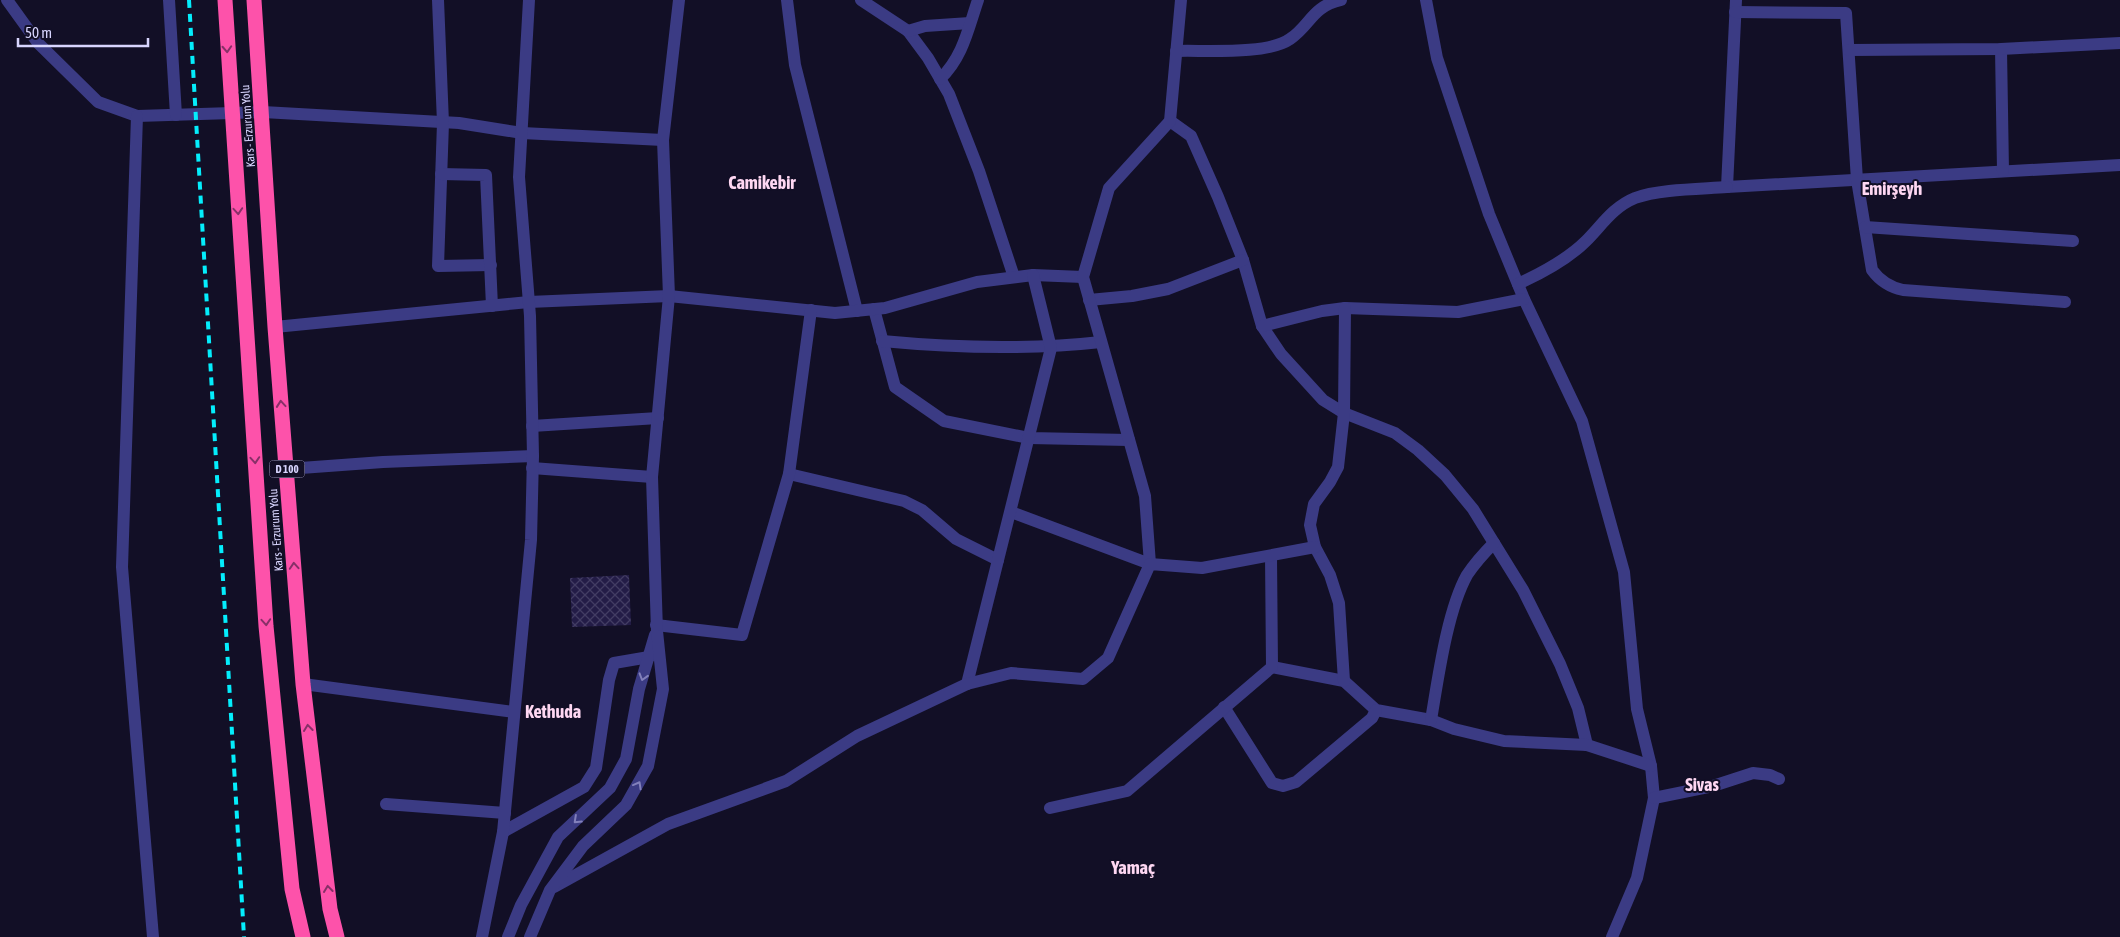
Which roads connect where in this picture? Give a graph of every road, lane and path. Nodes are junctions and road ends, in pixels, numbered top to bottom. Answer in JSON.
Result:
{"nodes":[{"id":1,"x":7,"y":0,"type":"edge"},
{"id":2,"x":169,"y":0,"type":"edge"},
{"id":3,"x":225,"y":0,"type":"edge"},
{"id":4,"x":254,"y":0,"type":"edge"},
{"id":5,"x":438,"y":0,"type":"edge"},
{"id":6,"x":530,"y":0,"type":"edge"},
{"id":7,"x":679,"y":0,"type":"edge"},
{"id":8,"x":786,"y":0,"type":"edge"},
{"id":9,"x":861,"y":0,"type":"edge"},
{"id":10,"x":978,"y":0,"type":"edge"},
{"id":11,"x":1181,"y":0,"type":"edge"},
{"id":12,"x":1341,"y":0,"type":"edge"},
{"id":13,"x":1426,"y":0,"type":"edge"},
{"id":14,"x":1735,"y":6,"type":"edge"},
{"id":15,"x":970,"y":24,"type":"junction"},
{"id":16,"x":908,"y":31,"type":"junction"},
{"id":17,"x":2120,"y":42,"type":"edge"},
{"id":18,"x":2000,"y":49,"type":"junction"},
{"id":19,"x":1849,"y":50,"type":"junction"},
{"id":20,"x":1176,"y":51,"type":"junction"},
{"id":21,"x":940,"y":79,"type":"junction"},
{"id":22,"x":263,"y":112,"type":"junction"},
{"id":23,"x":231,"y":113,"type":"junction"},
{"id":24,"x":176,"y":115,"type":"junction"},
{"id":25,"x":137,"y":116,"type":"junction"},
{"id":26,"x":1170,"y":121,"type":"junction"},
{"id":27,"x":443,"y":123,"type":"junction"},
{"id":28,"x":522,"y":132,"type":"junction"},
{"id":29,"x":662,"y":140,"type":"junction"},
{"id":30,"x":2120,"y":165,"type":"edge"},
{"id":31,"x":2003,"y":171,"type":"junction"},
{"id":32,"x":441,"y":174,"type":"junction"},
{"id":33,"x":1857,"y":180,"type":"junction"},
{"id":34,"x":1727,"y":187,"type":"junction"},
{"id":35,"x":1865,"y":227,"type":"junction"},
{"id":36,"x":2074,"y":241,"type":"dead end"},
{"id":37,"x":1243,"y":260,"type":"junction"},
{"id":38,"x":491,"y":265,"type":"junction"},
{"id":39,"x":1033,"y":275,"type":"junction"},
{"id":40,"x":1014,"y":277,"type":"junction"},
{"id":41,"x":1083,"y":277,"type":"junction"},
{"id":42,"x":1518,"y":284,"type":"junction"},
{"id":43,"x":669,"y":296,"type":"junction"},
{"id":44,"x":1524,"y":299,"type":"junction"},
{"id":45,"x":1089,"y":300,"type":"junction"},
{"id":46,"x":529,"y":302,"type":"junction"},
{"id":47,"x":2066,"y":302,"type":"dead end"},
{"id":48,"x":492,"y":306,"type":"junction"},
{"id":49,"x":1345,"y":308,"type":"junction"},
{"id":50,"x":811,"y":310,"type":"junction"},
{"id":51,"x":874,"y":310,"type":"junction"},
{"id":52,"x":857,"y":311,"type":"junction"},
{"id":53,"x":1262,"y":326,"type":"junction"},
{"id":54,"x":275,"y":327,"type":"junction"},
{"id":55,"x":882,"y":341,"type":"junction"},
{"id":56,"x":1101,"y":342,"type":"junction"},
{"id":57,"x":1051,"y":348,"type":"junction"},
{"id":58,"x":1344,"y":413,"type":"junction"},
{"id":59,"x":658,"y":418,"type":"junction"},
{"id":60,"x":532,"y":426,"type":"junction"},
{"id":61,"x":1029,"y":438,"type":"junction"},
{"id":62,"x":1129,"y":440,"type":"junction"},
{"id":63,"x":532,"y":462,"type":"junction"},
{"id":64,"x":287,"y":469,"type":"junction"},
{"id":65,"x":789,"y":474,"type":"junction"},
{"id":66,"x":652,"y":477,"type":"junction"},
{"id":67,"x":1011,"y":512,"type":"junction"},
{"id":68,"x":1494,"y":543,"type":"junction"},
{"id":69,"x":1315,"y":547,"type":"junction"},
{"id":70,"x":1271,"y":556,"type":"junction"},
{"id":71,"x":998,"y":560,"type":"junction"},
{"id":72,"x":1150,"y":564,"type":"junction"},
{"id":73,"x":656,"y":628,"type":"junction"},
{"id":74,"x":649,"y":657,"type":"junction"},
{"id":75,"x":1272,"y":667,"type":"junction"},
{"id":76,"x":1344,"y":681,"type":"junction"},
{"id":77,"x":303,"y":684,"type":"junction"},
{"id":78,"x":967,"y":684,"type":"junction"},
{"id":79,"x":1224,"y":707,"type":"junction"},
{"id":80,"x":1376,"y":710,"type":"junction"},
{"id":81,"x":514,"y":712,"type":"junction"},
{"id":82,"x":1431,"y":720,"type":"junction"},
{"id":83,"x":1587,"y":745,"type":"junction"},
{"id":84,"x":1651,"y":766,"type":"junction"},
{"id":85,"x":1779,"y":779,"type":"dead end"},
{"id":86,"x":1654,"y":798,"type":"junction"},
{"id":87,"x":386,"y":804,"type":"dead end"},
{"id":88,"x":1050,"y":808,"type":"dead end"},
{"id":89,"x":505,"y":813,"type":"junction"},
{"id":90,"x":503,"y":832,"type":"junction"},
{"id":91,"x":550,"y":890,"type":"junction"},
{"id":92,"x":153,"y":937,"type":"edge"},
{"id":93,"x":303,"y":937,"type":"edge"},
{"id":94,"x":337,"y":937,"type":"edge"},
{"id":95,"x":482,"y":937,"type":"edge"},
{"id":96,"x":508,"y":937,"type":"edge"},
{"id":97,"x":530,"y":937,"type":"edge"},
{"id":98,"x":1612,"y":937,"type":"edge"}],
"edges":[{"from":1,"to":25,"type":"street"},
{"from":2,"to":24,"type":"street"},
{"from":3,"to":23,"type":"highway","name":"Kars - Erzurum Yolu","number":"D 100","one_way":true},
{"from":4,"to":22,"type":"highway","name":"Kars - Erzurum Yolu","number":"D 100"},
{"from":5,"to":27,"type":"street"},
{"from":6,"to":28,"type":"street"},
{"from":7,"to":29,"type":"street"},
{"from":8,"to":52,"type":"street"},
{"from":9,"to":16,"type":"street"},
{"from":10,"to":15,"type":"street"},
{"from":11,"to":20,"type":"street"},
{"from":12,"to":20,"type":"street"},
{"from":13,"to":42,"type":"street"},
{"from":14,"to":19,"type":"street"},
{"from":14,"to":34,"type":"street"},
{"from":15,"to":16,"type":"street"},
{"from":15,"to":21,"type":"street"},
{"from":16,"to":21,"type":"street"},
{"from":17,"to":18,"type":"street"},
{"from":18,"to":19,"type":"street"},
{"from":18,"to":31,"type":"street"},
{"from":19,"to":33,"type":"street"},
{"from":20,"to":26,"type":"street"},
{"from":21,"to":40,"type":"street"},
{"from":22,"to":23,"type":"street"},
{"from":22,"to":27,"type":"street"},
{"from":22,"to":54,"type":"highway","name":"Kars - Erzurum Yolu","number":"D 100"},
{"from":23,"to":24,"type":"street"},
{"from":23,"to":93,"type":"highway","name":"Kars - Erzurum Yolu","number":"D 100","one_way":true},
{"from":24,"to":25,"type":"street"},
{"from":25,"to":92,"type":"street"},
{"from":26,"to":37,"type":"street"},
{"from":26,"to":41,"type":"street"},
{"from":27,"to":28,"type":"street"},
{"from":27,"to":32,"type":"street"},
{"from":28,"to":29,"type":"street"},
{"from":28,"to":46,"type":"street"},
{"from":29,"to":43,"type":"street"},
{"from":30,"to":31,"type":"street"},
{"from":31,"to":33,"type":"street"},
{"from":32,"to":38,"type":"street"},
{"from":32,"to":38,"type":"street"},
{"from":33,"to":34,"type":"street"},
{"from":33,"to":35,"type":"street"},
{"from":34,"to":42,"type":"street"},
{"from":35,"to":36,"type":"street"},
{"from":35,"to":47,"type":"street"},
{"from":37,"to":45,"type":"street"},
{"from":37,"to":53,"type":"street"},
{"from":38,"to":48,"type":"street"},
{"from":39,"to":40,"type":"street"},
{"from":39,"to":41,"type":"street"},
{"from":39,"to":57,"type":"street"},
{"from":40,"to":51,"type":"street"},
{"from":41,"to":45,"type":"street"},
{"from":42,"to":44,"type":"street"},
{"from":43,"to":46,"type":"street"},
{"from":43,"to":50,"type":"street"},
{"from":43,"to":59,"type":"street"},
{"from":44,"to":49,"type":"street"},
{"from":44,"to":84,"type":"street"},
{"from":45,"to":56,"type":"street"},
{"from":46,"to":48,"type":"street"},
{"from":46,"to":60,"type":"street"},
{"from":48,"to":54,"type":"street"},
{"from":49,"to":53,"type":"street"},
{"from":49,"to":58,"type":"street"},
{"from":50,"to":52,"type":"street"},
{"from":50,"to":65,"type":"street"},
{"from":51,"to":52,"type":"street"},
{"from":51,"to":55,"type":"street"},
{"from":53,"to":58,"type":"street"},
{"from":64,"to":54,"type":"highway","name":"Kars - Erzurum Yolu","number":"D 100","one_way":true},
{"from":55,"to":57,"type":"street"},
{"from":55,"to":61,"type":"street"},
{"from":56,"to":57,"type":"street"},
{"from":56,"to":62,"type":"street"},
{"from":57,"to":61,"type":"street"},
{"from":58,"to":68,"type":"street"},
{"from":58,"to":69,"type":"street"},
{"from":59,"to":60,"type":"street"},
{"from":59,"to":66,"type":"street"},
{"from":60,"to":63,"type":"street"},
{"from":61,"to":62,"type":"street"},
{"from":61,"to":67,"type":"street"},
{"from":62,"to":72,"type":"street"},
{"from":63,"to":64,"type":"street"},
{"from":63,"to":66,"type":"street"},
{"from":63,"to":81,"type":"street"},
{"from":77,"to":64,"type":"highway","name":"Kars - Erzurum Yolu","number":"D 100","one_way":true},
{"from":65,"to":71,"type":"street"},
{"from":65,"to":73,"type":"street"},
{"from":66,"to":73,"type":"street"},
{"from":67,"to":71,"type":"street"},
{"from":67,"to":72,"type":"street"},
{"from":68,"to":82,"type":"street"},
{"from":68,"to":83,"type":"street"},
{"from":69,"to":70,"type":"street"},
{"from":69,"to":76,"type":"street"},
{"from":70,"to":72,"type":"street"},
{"from":70,"to":75,"type":"street"},
{"from":71,"to":78,"type":"street"},
{"from":72,"to":78,"type":"street"},
{"from":73,"to":74,"type":"street"},
{"from":91,"to":73,"type":"street","one_way":true},
{"from":74,"to":90,"type":"street"},
{"from":74,"to":96,"type":"street","one_way":true},
{"from":75,"to":76,"type":"street"},
{"from":75,"to":79,"type":"street"},
{"from":76,"to":80,"type":"street"},
{"from":77,"to":81,"type":"street"},
{"from":94,"to":77,"type":"highway","name":"Kars - Erzurum Yolu","number":"D 100","one_way":true},
{"from":78,"to":91,"type":"street"},
{"from":79,"to":80,"type":"street"},
{"from":79,"to":88,"type":"street"},
{"from":80,"to":82,"type":"street"},
{"from":81,"to":89,"type":"street"},
{"from":82,"to":83,"type":"street"},
{"from":83,"to":84,"type":"street"},
{"from":84,"to":86,"type":"street"},
{"from":85,"to":86,"type":"street"},
{"from":86,"to":98,"type":"street"},
{"from":87,"to":89,"type":"street"},
{"from":89,"to":90,"type":"street"},
{"from":90,"to":95,"type":"street"},
{"from":91,"to":97,"type":"street"}]}
